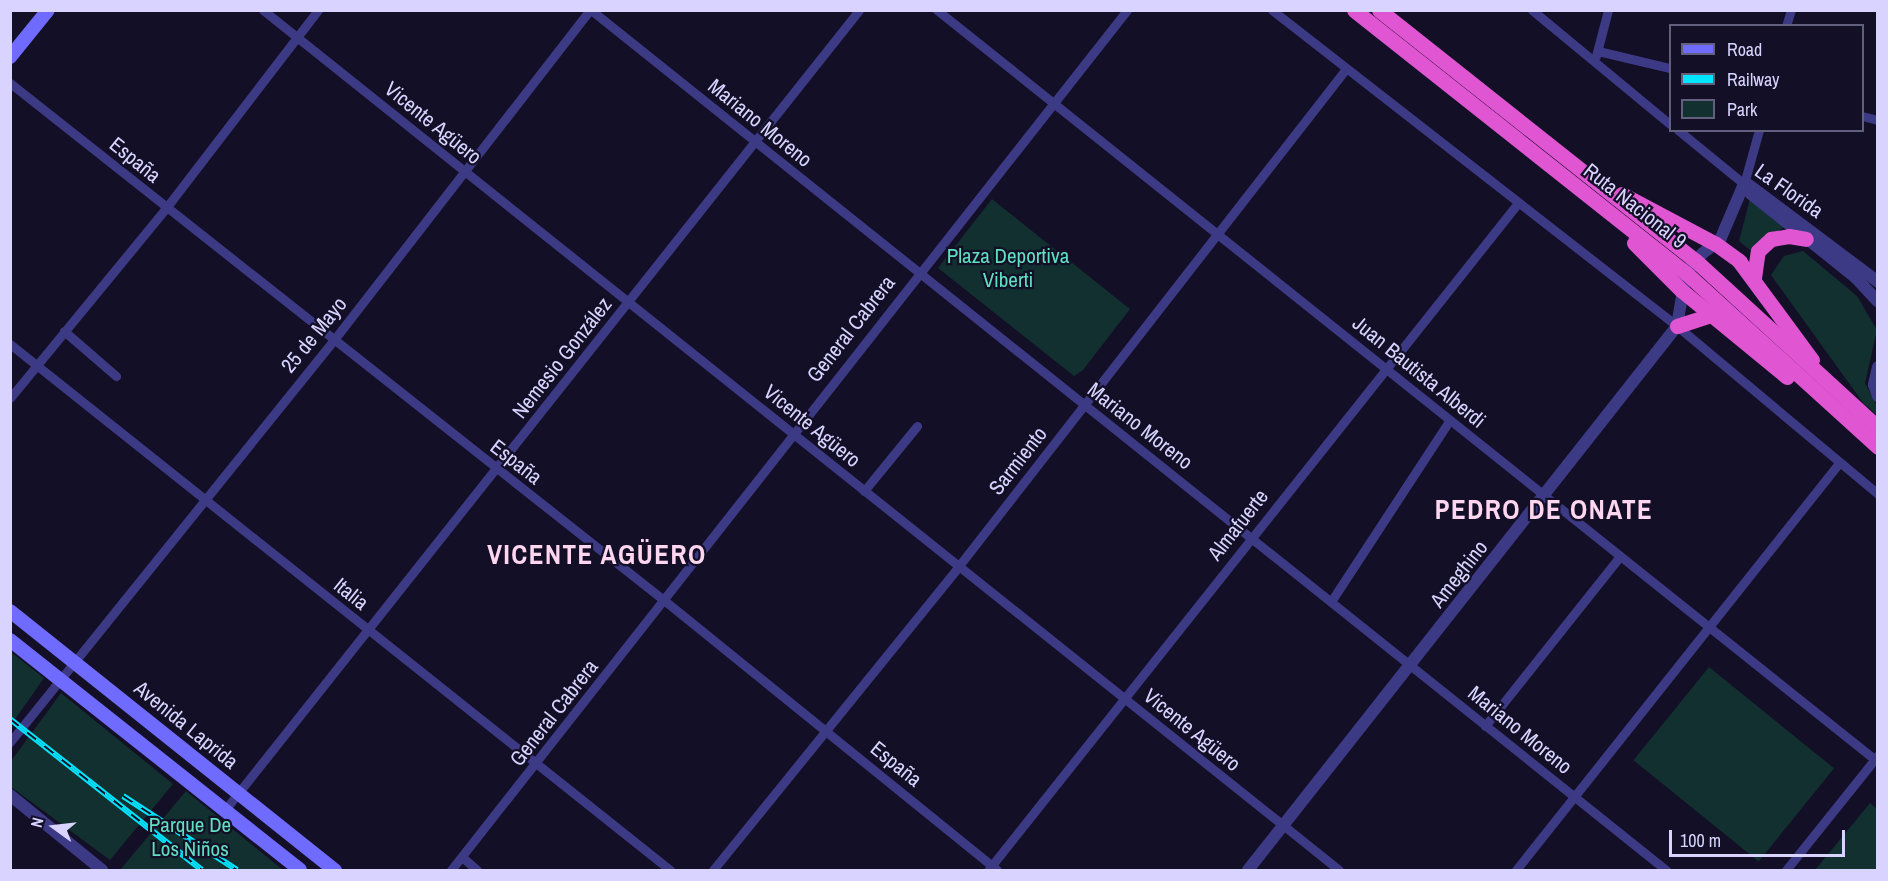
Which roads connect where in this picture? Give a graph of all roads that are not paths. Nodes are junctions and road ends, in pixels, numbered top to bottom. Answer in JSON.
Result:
{"nodes":[{"id":1,"x":48,"y":10,"type":"edge"},
{"id":2,"x":263,"y":10,"type":"edge"},
{"id":3,"x":318,"y":10,"type":"edge"},
{"id":4,"x":590,"y":10,"type":"edge"},
{"id":5,"x":859,"y":10,"type":"edge"},
{"id":6,"x":938,"y":10,"type":"edge"},
{"id":7,"x":1127,"y":10,"type":"edge"},
{"id":8,"x":1272,"y":10,"type":"edge"},
{"id":9,"x":1354,"y":10,"type":"edge"},
{"id":10,"x":1379,"y":10,"type":"edge"},
{"id":11,"x":1532,"y":10,"type":"edge"},
{"id":12,"x":1608,"y":10,"type":"edge"},
{"id":13,"x":297,"y":37,"type":"junction"},
{"id":14,"x":1598,"y":51,"type":"junction"},
{"id":15,"x":10,"y":57,"type":"edge"},
{"id":16,"x":1595,"y":61,"type":"junction"},
{"id":17,"x":1669,"y":68,"type":"edge"},
{"id":18,"x":1345,"y":70,"type":"junction"},
{"id":19,"x":10,"y":83,"type":"edge"},
{"id":20,"x":1054,"y":103,"type":"junction"},
{"id":21,"x":1669,"y":122,"type":"edge"},
{"id":22,"x":1680,"y":132,"type":"edge"},
{"id":23,"x":1758,"y":132,"type":"edge"},
{"id":24,"x":755,"y":142,"type":"junction"},
{"id":25,"x":464,"y":170,"type":"junction"},
{"id":26,"x":1586,"y":175,"type":"junction"},
{"id":27,"x":1744,"y":184,"type":"junction"},
{"id":28,"x":1518,"y":203,"type":"junction"},
{"id":29,"x":166,"y":208,"type":"junction"},
{"id":30,"x":1604,"y":209,"type":"junction"},
{"id":31,"x":1217,"y":234,"type":"junction"},
{"id":32,"x":1806,"y":239,"type":"junction"},
{"id":33,"x":1716,"y":244,"type":"junction"},
{"id":34,"x":1691,"y":267,"type":"junction"},
{"id":35,"x":919,"y":273,"type":"junction"},
{"id":36,"x":1754,"y":278,"type":"junction"},
{"id":37,"x":1878,"y":282,"type":"edge"},
{"id":38,"x":1681,"y":290,"type":"junction"},
{"id":39,"x":628,"y":302,"type":"junction"},
{"id":40,"x":1877,"y":303,"type":"edge"},
{"id":41,"x":1711,"y":315,"type":"junction"},
{"id":42,"x":1677,"y":326,"type":"junction"},
{"id":43,"x":64,"y":331,"type":"junction"},
{"id":44,"x":333,"y":341,"type":"junction"},
{"id":45,"x":10,"y":344,"type":"edge"},
{"id":46,"x":36,"y":365,"type":"junction"},
{"id":47,"x":1878,"y":367,"type":"edge"},
{"id":48,"x":1386,"y":368,"type":"junction"},
{"id":49,"x":116,"y":376,"type":"dead end"},
{"id":50,"x":1826,"y":392,"type":"junction"},
{"id":51,"x":1878,"y":396,"type":"edge"},
{"id":52,"x":10,"y":398,"type":"edge"},
{"id":53,"x":1085,"y":405,"type":"junction"},
{"id":54,"x":1450,"y":420,"type":"junction"},
{"id":55,"x":917,"y":426,"type":"dead end"},
{"id":56,"x":1878,"y":428,"type":"edge"},
{"id":57,"x":792,"y":433,"type":"junction"},
{"id":58,"x":1878,"y":447,"type":"edge"},
{"id":59,"x":1839,"y":463,"type":"junction"},
{"id":60,"x":497,"y":470,"type":"junction"},
{"id":61,"x":864,"y":491,"type":"junction"},
{"id":62,"x":1878,"y":494,"type":"edge"},
{"id":63,"x":1545,"y":496,"type":"junction"},
{"id":64,"x":203,"y":498,"type":"junction"},
{"id":65,"x":1252,"y":537,"type":"junction"},
{"id":66,"x":1620,"y":556,"type":"junction"},
{"id":67,"x":958,"y":567,"type":"junction"},
{"id":68,"x":1332,"y":600,"type":"junction"},
{"id":69,"x":665,"y":601,"type":"junction"},
{"id":70,"x":10,"y":611,"type":"edge"},
{"id":71,"x":1709,"y":627,"type":"junction"},
{"id":72,"x":368,"y":630,"type":"junction"},
{"id":73,"x":10,"y":640,"type":"edge"},
{"id":74,"x":74,"y":662,"type":"junction"},
{"id":75,"x":1412,"y":665,"type":"junction"},
{"id":76,"x":61,"y":678,"type":"junction"},
{"id":77,"x":1124,"y":698,"type":"junction"},
{"id":78,"x":1485,"y":726,"type":"junction"},
{"id":79,"x":826,"y":730,"type":"junction"},
{"id":80,"x":10,"y":742,"type":"edge"},
{"id":81,"x":1876,"y":759,"type":"edge"},
{"id":82,"x":537,"y":765,"type":"junction"},
{"id":83,"x":238,"y":794,"type":"junction"},
{"id":84,"x":10,"y":795,"type":"edge"},
{"id":85,"x":1574,"y":797,"type":"junction"},
{"id":86,"x":224,"y":811,"type":"junction"},
{"id":87,"x":1284,"y":826,"type":"junction"},
{"id":88,"x":462,"y":857,"type":"junction"},
{"id":89,"x":992,"y":869,"type":"edge"},
{"id":90,"x":102,"y":870,"type":"edge"},
{"id":91,"x":300,"y":870,"type":"edge"},
{"id":92,"x":335,"y":870,"type":"edge"},
{"id":93,"x":451,"y":870,"type":"edge"},
{"id":94,"x":477,"y":870,"type":"edge"},
{"id":95,"x":670,"y":870,"type":"edge"},
{"id":96,"x":713,"y":870,"type":"edge"},
{"id":97,"x":1248,"y":870,"type":"edge"},
{"id":98,"x":1339,"y":870,"type":"edge"},
{"id":99,"x":1516,"y":870,"type":"edge"},
{"id":100,"x":1666,"y":870,"type":"edge"},
{"id":101,"x":1786,"y":870,"type":"edge"}],
"edges":[{"from":1,"to":15,"type":"main road"},
{"from":2,"to":13,"type":"street","name":"Vicente Agüero"},
{"from":3,"to":13,"type":"street"},
{"from":4,"to":24,"type":"street","name":"Mariano Moreno"},
{"from":4,"to":25,"type":"street","name":"25 de Mayo"},
{"from":5,"to":24,"type":"street","name":"Nemesio González"},
{"from":6,"to":20,"type":"street","name":"Juan Bautista Alberdi"},
{"from":7,"to":20,"type":"street","name":"General Cabrera"},
{"from":8,"to":18,"type":"street"},
{"from":9,"to":30,"type":"highway","name":"Ruta Nacional 9"},
{"from":10,"to":26,"type":"highway","name":"Ruta Nacional 9"},
{"from":11,"to":16,"type":"street"},
{"from":12,"to":14,"type":"street"},
{"from":13,"to":25,"type":"street","name":"Vicente Agüero"},
{"from":13,"to":29,"type":"street"},
{"from":14,"to":16,"type":"street"},
{"from":14,"to":17,"type":"street"},
{"from":16,"to":21,"type":"street"},
{"from":18,"to":28,"type":"street"},
{"from":18,"to":31,"type":"street","name":"Sarmiento"},
{"from":19,"to":29,"type":"street","name":"España"},
{"from":20,"to":31,"type":"street","name":"Juan Bautista Alberdi"},
{"from":20,"to":35,"type":"street","name":"General Cabrera"},
{"from":22,"to":27,"type":"street","name":"La Florida"},
{"from":23,"to":27,"type":"street"},
{"from":24,"to":35,"type":"street","name":"Mariano Moreno"},
{"from":24,"to":39,"type":"street","name":"Nemesio González"},
{"from":25,"to":39,"type":"street","name":"Vicente Agüero"},
{"from":25,"to":44,"type":"street","name":"25 de Mayo"},
{"from":26,"to":33,"type":"highway"},
{"from":26,"to":34,"type":"highway","name":"Ruta Nacional 9"},
{"from":27,"to":32,"type":"street"},
{"from":27,"to":33,"type":"street"},
{"from":27,"to":37,"type":"street","name":"La Florida"},
{"from":28,"to":42,"type":"street"},
{"from":28,"to":48,"type":"street","name":"Almafuerte"},
{"from":29,"to":43,"type":"street"},
{"from":29,"to":44,"type":"street","name":"España"},
{"from":30,"to":34,"type":"highway","name":"Ruta Nacional 9"},
{"from":30,"to":38,"type":"highway"},
{"from":31,"to":48,"type":"street","name":"Juan Bautista Alberdi"},
{"from":31,"to":53,"type":"street","name":"Sarmiento"},
{"from":32,"to":36,"type":"highway"},
{"from":32,"to":40,"type":"street"},
{"from":33,"to":34,"type":"street"},
{"from":33,"to":36,"type":"highway"},
{"from":34,"to":38,"type":"street"},
{"from":34,"to":50,"type":"highway","name":"Ruta Nacional 9"},
{"from":35,"to":53,"type":"street","name":"Mariano Moreno"},
{"from":35,"to":57,"type":"street","name":"General Cabrera"},
{"from":36,"to":50,"type":"highway"},
{"from":38,"to":41,"type":"highway"},
{"from":38,"to":42,"type":"street"},
{"from":39,"to":57,"type":"street","name":"Vicente Agüero"},
{"from":39,"to":60,"type":"street","name":"Nemesio González"},
{"from":41,"to":42,"type":"highway"},
{"from":41,"to":50,"type":"highway"},
{"from":42,"to":59,"type":"street"},
{"from":42,"to":63,"type":"street","name":"Ameghino"},
{"from":43,"to":46,"type":"street"},
{"from":43,"to":49,"type":"street"},
{"from":44,"to":60,"type":"street","name":"España"},
{"from":44,"to":64,"type":"street","name":"25 de Mayo"},
{"from":45,"to":46,"type":"street","name":"Italia"},
{"from":46,"to":52,"type":"street"},
{"from":46,"to":64,"type":"street","name":"Italia"},
{"from":47,"to":51,"type":"street"},
{"from":48,"to":54,"type":"street","name":"Juan Bautista Alberdi"},
{"from":48,"to":65,"type":"street","name":"Almafuerte"},
{"from":50,"to":56,"type":"highway","name":"Ruta Nacional 9"},
{"from":50,"to":58,"type":"highway","name":"Ruta Nacional 9"},
{"from":53,"to":65,"type":"street","name":"Mariano Moreno"},
{"from":53,"to":67,"type":"street","name":"Sarmiento"},
{"from":54,"to":63,"type":"street","name":"Juan Bautista Alberdi"},
{"from":54,"to":68,"type":"street"},
{"from":55,"to":61,"type":"street"},
{"from":57,"to":61,"type":"street","name":"Vicente Agüero"},
{"from":57,"to":69,"type":"street","name":"General Cabrera"},
{"from":59,"to":62,"type":"street"},
{"from":59,"to":71,"type":"street"},
{"from":60,"to":69,"type":"street","name":"España"},
{"from":60,"to":72,"type":"street","name":"Nemesio González"},
{"from":61,"to":67,"type":"street","name":"Vicente Agüero"},
{"from":63,"to":66,"type":"street","name":"Juan Bautista Alberdi"},
{"from":63,"to":75,"type":"street","name":"Ameghino"},
{"from":64,"to":72,"type":"street","name":"Italia"},
{"from":64,"to":74,"type":"street","name":"25 de Mayo"},
{"from":65,"to":68,"type":"street","name":"Mariano Moreno"},
{"from":65,"to":77,"type":"street","name":"Almafuerte"},
{"from":66,"to":71,"type":"street","name":"Juan Bautista Alberdi"},
{"from":66,"to":78,"type":"street"},
{"from":67,"to":77,"type":"street","name":"Vicente Agüero"},
{"from":67,"to":79,"type":"street","name":"Sarmiento"},
{"from":68,"to":75,"type":"street","name":"Mariano Moreno"},
{"from":69,"to":79,"type":"street","name":"España"},
{"from":69,"to":82,"type":"street","name":"General Cabrera"},
{"from":70,"to":74,"type":"main road","name":"Avenida Laprida"},
{"from":71,"to":81,"type":"street","name":"Juan Bautista Alberdi"},
{"from":71,"to":85,"type":"street"},
{"from":72,"to":82,"type":"street","name":"Italia"},
{"from":72,"to":83,"type":"street","name":"Nemesio González"},
{"from":73,"to":76,"type":"main road","name":"Avenida Laprida"},
{"from":74,"to":76,"type":"street","name":"25 de Mayo"},
{"from":74,"to":83,"type":"main road","name":"Avenida Laprida"},
{"from":75,"to":78,"type":"street","name":"Mariano Moreno"},
{"from":75,"to":87,"type":"street","name":"Ameghino"},
{"from":76,"to":80,"type":"street","name":"25 de Mayo"},
{"from":76,"to":86,"type":"main road","name":"Avenida Laprida"},
{"from":77,"to":87,"type":"street","name":"Vicente Agüero"},
{"from":77,"to":89,"type":"street","name":"Almafuerte"},
{"from":78,"to":85,"type":"street","name":"Mariano Moreno"},
{"from":79,"to":89,"type":"street","name":"España"},
{"from":79,"to":96,"type":"street","name":"Sarmiento"},
{"from":81,"to":101,"type":"street"},
{"from":82,"to":88,"type":"street","name":"General Cabrera"},
{"from":82,"to":95,"type":"street","name":"Italia"},
{"from":83,"to":86,"type":"street","name":"Nemesio González"},
{"from":83,"to":92,"type":"main road","name":"Avenida Laprida"},
{"from":84,"to":90,"type":"street"},
{"from":85,"to":99,"type":"street"},
{"from":85,"to":100,"type":"street","name":"Mariano Moreno"},
{"from":86,"to":91,"type":"main road","name":"Avenida Laprida"},
{"from":87,"to":97,"type":"street","name":"Ameghino"},
{"from":87,"to":98,"type":"street","name":"Vicente Agüero"},
{"from":88,"to":93,"type":"street","name":"General Cabrera"},
{"from":88,"to":94,"type":"street"}]}
